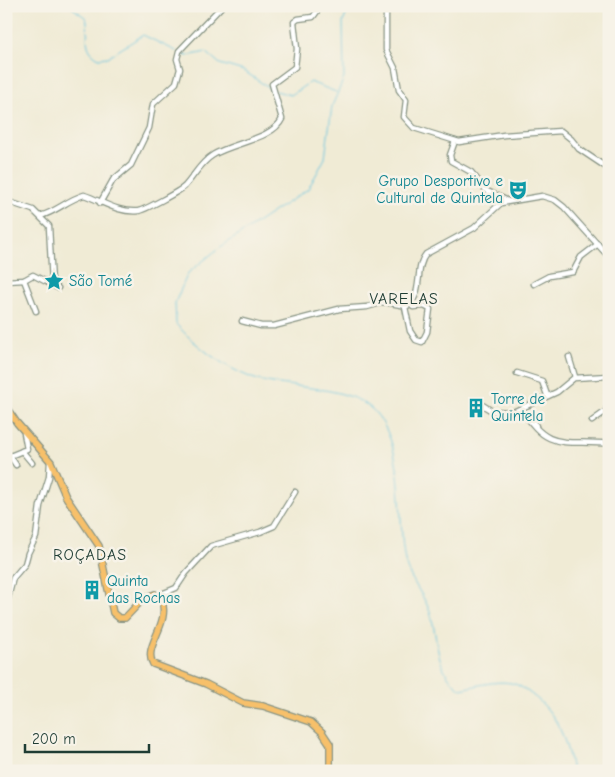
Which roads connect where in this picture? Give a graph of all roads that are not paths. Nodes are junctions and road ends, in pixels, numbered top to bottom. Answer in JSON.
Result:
{"nodes":[{"id":1,"x":222,"y":6,"type":"edge"},
{"id":2,"x":321,"y":6,"type":"edge"},
{"id":3,"x":386,"y":6,"type":"edge"},
{"id":4,"x":456,"y":141,"type":"junction"},
{"id":5,"x":609,"y":169,"type":"edge"},
{"id":6,"x":6,"y":201,"type":"edge"},
{"id":7,"x":508,"y":201,"type":"junction"},
{"id":8,"x":100,"y":203,"type":"junction"},
{"id":9,"x":40,"y":216,"type":"junction"},
{"id":10,"x":598,"y":244,"type":"junction"},
{"id":11,"x":609,"y":257,"type":"edge"},
{"id":12,"x":24,"y":280,"type":"junction"},
{"id":13,"x":6,"y":282,"type":"edge"},
{"id":14,"x":52,"y":283,"type":"junction"},
{"id":15,"x":534,"y":284,"type":"dead end"},
{"id":16,"x":58,"y":288,"type":"dead end"},
{"id":17,"x":410,"y":304,"type":"junction"},
{"id":18,"x":405,"y":307,"type":"junction"},
{"id":19,"x":36,"y":311,"type":"dead end"},
{"id":20,"x":242,"y":321,"type":"dead end"},
{"id":21,"x":569,"y":357,"type":"dead end"},
{"id":22,"x":517,"y":373,"type":"dead end"},
{"id":23,"x":609,"y":376,"type":"edge"},
{"id":24,"x":575,"y":377,"type":"junction"},
{"id":25,"x":548,"y":395,"type":"junction"},
{"id":26,"x":476,"y":401,"type":"dead end"},
{"id":27,"x":609,"y":402,"type":"edge"},
{"id":28,"x":6,"y":407,"type":"edge"},
{"id":29,"x":522,"y":410,"type":"junction"},
{"id":30,"x":531,"y":416,"type":"dead end"},
{"id":31,"x":592,"y":421,"type":"dead end"},
{"id":32,"x":24,"y":431,"type":"junction"},
{"id":33,"x":553,"y":440,"type":"junction"},
{"id":34,"x":609,"y":444,"type":"edge"},
{"id":35,"x":27,"y":447,"type":"junction"},
{"id":36,"x":22,"y":451,"type":"junction"},
{"id":37,"x":28,"y":458,"type":"junction"},
{"id":38,"x":50,"y":460,"type":"junction"},
{"id":39,"x":32,"y":463,"type":"dead end"},
{"id":40,"x":16,"y":465,"type":"dead end"},
{"id":41,"x":295,"y":492,"type":"dead end"},
{"id":42,"x":159,"y":595,"type":"junction"},
{"id":43,"x":6,"y":606,"type":"edge"},
{"id":44,"x":322,"y":771,"type":"edge"},
{"id":45,"x":330,"y":771,"type":"edge"}],
"edges":[{"from":1,"to":8,"type":"street"},
{"from":2,"to":8,"type":"street"},
{"from":3,"to":4,"type":"street"},
{"from":4,"to":5,"type":"street"},
{"from":4,"to":7,"type":"street"},
{"from":6,"to":9,"type":"street"},
{"from":7,"to":10,"type":"street"},
{"from":7,"to":17,"type":"street"},
{"from":8,"to":9,"type":"street"},
{"from":9,"to":14,"type":"street"},
{"from":10,"to":11,"type":"street"},
{"from":10,"to":15,"type":"street"},
{"from":12,"to":13,"type":"street"},
{"from":12,"to":14,"type":"street"},
{"from":12,"to":19,"type":"street"},
{"from":14,"to":16,"type":"street"},
{"from":17,"to":18,"type":"street"},
{"from":17,"to":18,"type":"street"},
{"from":18,"to":20,"type":"street"},
{"from":21,"to":24,"type":"street"},
{"from":22,"to":25,"type":"street"},
{"from":23,"to":24,"type":"street"},
{"from":24,"to":25,"type":"street"},
{"from":25,"to":29,"type":"street"},
{"from":26,"to":29,"type":"street"},
{"from":27,"to":31,"type":"street"},
{"from":28,"to":32,"type":"main road"},
{"from":29,"to":33,"type":"street"},
{"from":30,"to":33,"type":"street"},
{"from":32,"to":35,"type":"street"},
{"from":32,"to":38,"type":"main road"},
{"from":33,"to":34,"type":"street"},
{"from":35,"to":36,"type":"street"},
{"from":35,"to":37,"type":"street"},
{"from":36,"to":37,"type":"street"},
{"from":36,"to":40,"type":"street"},
{"from":37,"to":39,"type":"street"},
{"from":38,"to":42,"type":"main road"},
{"from":38,"to":43,"type":"street"},
{"from":41,"to":42,"type":"street"},
{"from":42,"to":45,"type":"main road"},
{"from":44,"to":45,"type":"street"}]}
